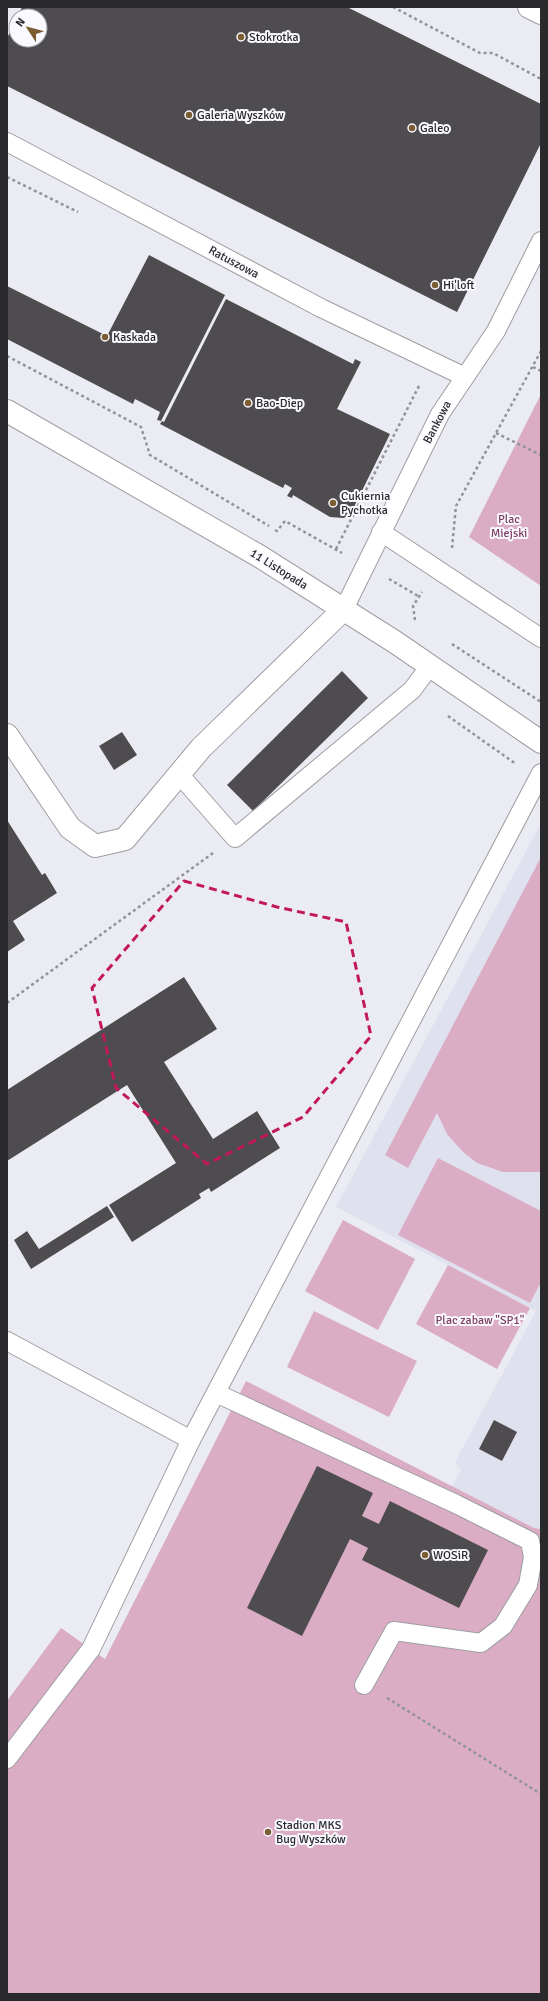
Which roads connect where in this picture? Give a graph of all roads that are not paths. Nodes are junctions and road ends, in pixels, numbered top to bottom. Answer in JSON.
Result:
{"nodes":[{"id":1,"x":529,"y":7,"type":"edge"},
{"id":2,"x":541,"y":13,"type":"edge"},
{"id":3,"x":7,"y":142,"type":"edge"},
{"id":4,"x":541,"y":241,"type":"edge"},
{"id":5,"x":463,"y":376,"type":"junction"},
{"id":6,"x":7,"y":411,"type":"edge"},
{"id":7,"x":381,"y":532,"type":"junction"},
{"id":8,"x":344,"y":609,"type":"junction"},
{"id":9,"x":541,"y":638,"type":"edge"},
{"id":10,"x":430,"y":666,"type":"junction"},
{"id":11,"x":7,"y":735,"type":"edge"},
{"id":12,"x":541,"y":742,"type":"edge"},
{"id":13,"x":541,"y":773,"type":"edge"},
{"id":14,"x":179,"y":774,"type":"junction"},
{"id":15,"x":7,"y":1341,"type":"edge"},
{"id":16,"x":216,"y":1393,"type":"junction"},
{"id":17,"x":191,"y":1440,"type":"junction"},
{"id":18,"x":364,"y":1685,"type":"road end"},
{"id":19,"x":7,"y":1759,"type":"edge"}],
"edges":[{"from":1,"to":2,"type":"street"},
{"from":3,"to":5,"type":"lane","name":"Ratuszowa"},
{"from":4,"to":5,"type":"lane","name":"Bankowa"},
{"from":5,"to":7,"type":"lane","name":"Bankowa"},
{"from":6,"to":8,"type":"street","name":"11 Listopada"},
{"from":7,"to":8,"type":"lane","name":"Bankowa"},
{"from":7,"to":9,"type":"lane"},
{"from":8,"to":10,"type":"street","name":"11 Listopada"},
{"from":8,"to":14,"type":"street"},
{"from":10,"to":12,"type":"street","name":"11 Listopada"},
{"from":10,"to":14,"type":"lane"},
{"from":11,"to":14,"type":"street"},
{"from":13,"to":16,"type":"lane"},
{"from":15,"to":17,"type":"lane"},
{"from":16,"to":17,"type":"lane"},
{"from":16,"to":18,"type":"lane"},
{"from":17,"to":19,"type":"lane"}]}
